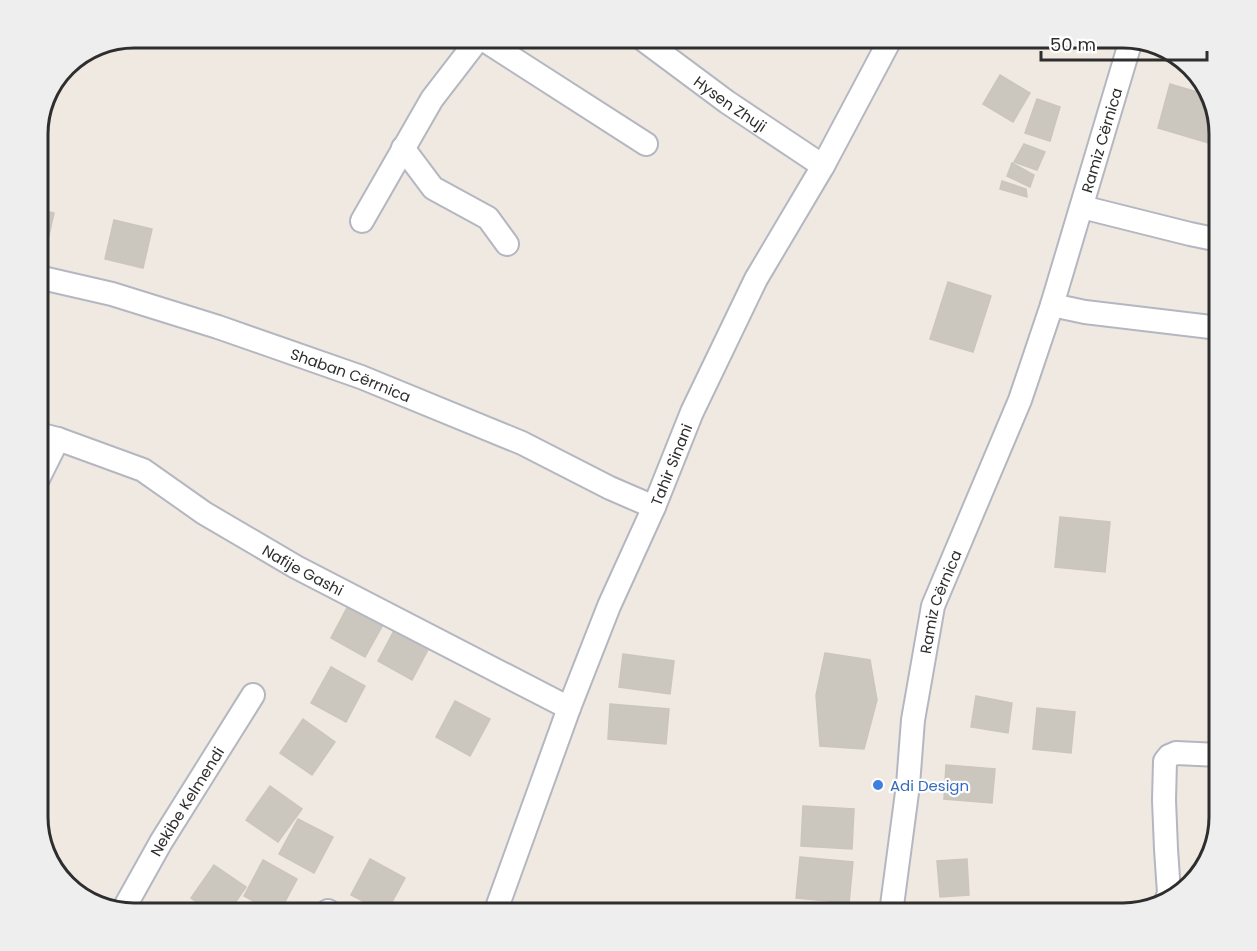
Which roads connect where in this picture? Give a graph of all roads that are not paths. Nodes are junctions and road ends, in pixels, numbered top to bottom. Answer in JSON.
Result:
{"nodes":[{"id":1,"x":472,"y":48,"type":"edge"},
{"id":2,"x":496,"y":48,"type":"edge"},
{"id":3,"x":655,"y":48,"type":"edge"},
{"id":4,"x":886,"y":48,"type":"edge"},
{"id":5,"x":1128,"y":49,"type":"edge"},
{"id":6,"x":646,"y":144,"type":"dead end"},
{"id":7,"x":403,"y":148,"type":"junction"},
{"id":8,"x":823,"y":166,"type":"junction"},
{"id":9,"x":1082,"y":207,"type":"junction"},
{"id":10,"x":362,"y":221,"type":"dead end"},
{"id":11,"x":1209,"y":238,"type":"edge"},
{"id":12,"x":507,"y":244,"type":"dead end"},
{"id":13,"x":48,"y":279,"type":"edge"},
{"id":14,"x":1052,"y":305,"type":"junction"},
{"id":15,"x":1209,"y":326,"type":"edge"},
{"id":16,"x":48,"y":436,"type":"edge"},
{"id":17,"x":654,"y":507,"type":"junction"},
{"id":18,"x":254,"y":694,"type":"dead end"},
{"id":19,"x":569,"y":708,"type":"junction"},
{"id":20,"x":1209,"y":754,"type":"edge"},
{"id":21,"x":1170,"y":888,"type":"edge"},
{"id":22,"x":127,"y":902,"type":"edge"},
{"id":23,"x":499,"y":903,"type":"edge"},
{"id":24,"x":892,"y":903,"type":"edge"}],
"edges":[{"from":1,"to":7,"type":"street"},
{"from":2,"to":6,"type":"street"},
{"from":3,"to":8,"type":"street","name":"Hysen Zhuji"},
{"from":4,"to":8,"type":"street","name":"Tahir Sinani"},
{"from":5,"to":9,"type":"street","name":"Ramiz Cërnica"},
{"from":7,"to":10,"type":"street"},
{"from":7,"to":12,"type":"street"},
{"from":8,"to":17,"type":"street","name":"Tahir Sinani"},
{"from":9,"to":11,"type":"street","name":"Ramiz Cërnica"},
{"from":9,"to":14,"type":"street","name":"Ramiz Cërnica"},
{"from":13,"to":17,"type":"street","name":"Shaban Cërrnica"},
{"from":14,"to":15,"type":"street"},
{"from":14,"to":24,"type":"street","name":"Ramiz Cërnica"},
{"from":16,"to":19,"type":"street","name":"Nafije Gashi"},
{"from":17,"to":19,"type":"street","name":"Tahir Sinani"},
{"from":18,"to":22,"type":"street","name":"Nekibe Kelmendi"},
{"from":19,"to":23,"type":"street","name":"Tahir Sinani"},
{"from":20,"to":21,"type":"street"}]}
